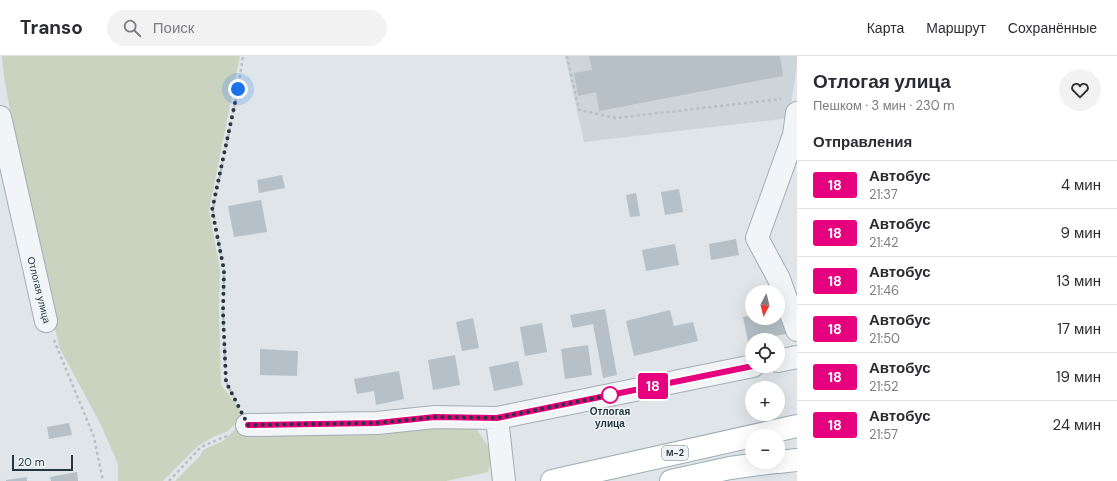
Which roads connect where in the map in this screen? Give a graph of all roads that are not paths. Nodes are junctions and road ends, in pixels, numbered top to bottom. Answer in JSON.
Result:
{"nodes":[{"id":1,"x":793,"y":106,"type":"edge"},
{"id":2,"x":0,"y":117,"type":"edge"},
{"id":3,"x":46,"y":321,"type":"road end"},
{"id":4,"x":797,"y":330,"type":"edge"},
{"id":5,"x":797,"y":357,"type":"edge"},
{"id":6,"x":785,"y":360,"type":"edge"},
{"id":7,"x":745,"y":368,"type":"edge"},
{"id":8,"x":497,"y":418,"type":"junction"},
{"id":9,"x":248,"y":425,"type":"road end"},
{"id":10,"x":797,"y":426,"type":"edge"},
{"id":11,"x":797,"y":460,"type":"edge"},
{"id":12,"x":785,"y":461,"type":"edge"},
{"id":13,"x":745,"y":466,"type":"edge"},
{"id":14,"x":504,"y":481,"type":"edge"},
{"id":15,"x":552,"y":481,"type":"edge"},
{"id":16,"x":670,"y":481,"type":"edge"}],
"edges":[{"from":1,"to":4,"type":"lane"},
{"from":2,"to":3,"type":"lane","name":"Отлогая улица"},
{"from":5,"to":6,"type":"lane"},
{"from":7,"to":8,"type":"lane"},
{"from":8,"to":9,"type":"lane"},
{"from":8,"to":14,"type":"lane"},
{"from":10,"to":15,"type":"main road","number":"М-2"},
{"from":11,"to":12,"type":"main road"},
{"from":13,"to":16,"type":"main road"}]}
